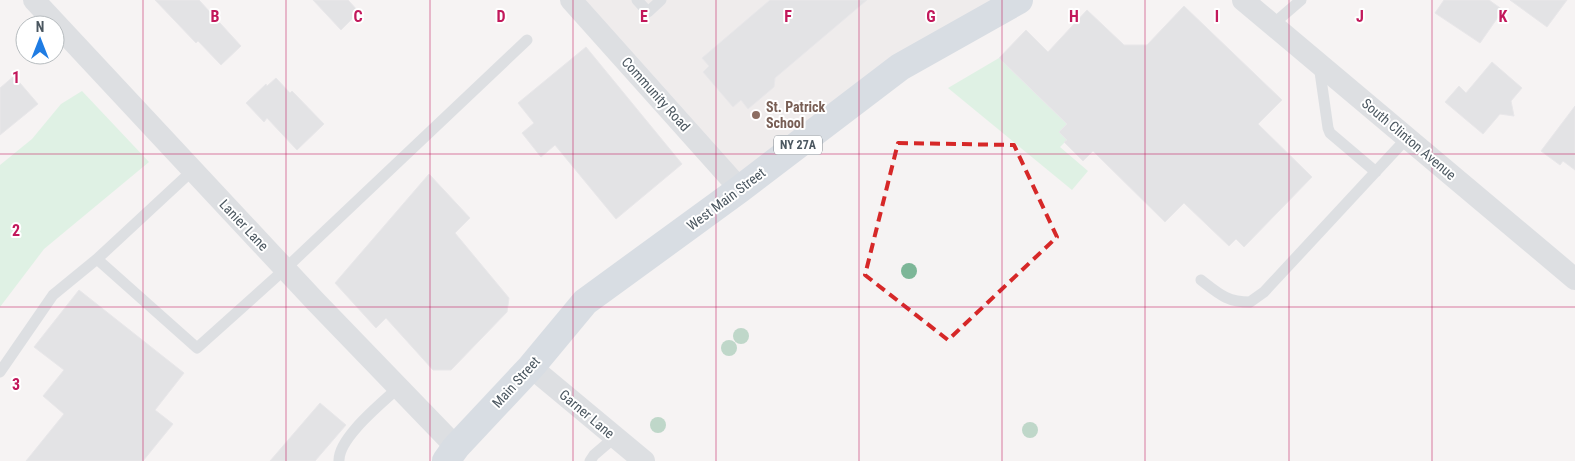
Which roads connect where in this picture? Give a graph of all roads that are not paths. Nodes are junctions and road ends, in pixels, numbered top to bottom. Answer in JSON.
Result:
{"nodes":[{"id":1,"x":34,"y":0,"type":"edge"},
{"id":2,"x":571,"y":0,"type":"edge"},
{"id":3,"x":638,"y":0,"type":"edge"},
{"id":4,"x":661,"y":0,"type":"edge"},
{"id":5,"x":1019,"y":0,"type":"edge"},
{"id":6,"x":1242,"y":0,"type":"edge"},
{"id":7,"x":1300,"y":0,"type":"edge"},
{"id":8,"x":1272,"y":25,"type":"junction"},
{"id":9,"x":527,"y":40,"type":"dead end"},
{"id":10,"x":1319,"y":64,"type":"junction"},
{"id":11,"x":1408,"y":138,"type":"junction"},
{"id":12,"x":193,"y":170,"type":"junction"},
{"id":13,"x":1376,"y":172,"type":"junction"},
{"id":14,"x":740,"y":189,"type":"junction"},
{"id":15,"x":97,"y":260,"type":"junction"},
{"id":16,"x":285,"y":269,"type":"junction"},
{"id":17,"x":1575,"y":279,"type":"edge"},
{"id":18,"x":1201,"y":280,"type":"dead end"},
{"id":19,"x":585,"y":302,"type":"joint"},
{"id":20,"x":531,"y":367,"type":"junction"},
{"id":21,"x":0,"y":372,"type":"edge"},
{"id":22,"x":398,"y":388,"type":"junction"},
{"id":23,"x":615,"y":437,"type":"junction"},
{"id":24,"x":451,"y":454,"type":"edge"},
{"id":25,"x":339,"y":461,"type":"edge"},
{"id":26,"x":590,"y":461,"type":"edge"},
{"id":27,"x":644,"y":461,"type":"edge"}],
"edges":[{"from":1,"to":12,"type":"street","name":"Lanier Lane"},
{"from":2,"to":14,"type":"street","name":"Community Road"},
{"from":3,"to":4,"type":"lane"},
{"from":5,"to":14,"type":"main road","name":"West Main Street","number":"NY 27A"},
{"from":6,"to":8,"type":"street","name":"South Clinton Avenue"},
{"from":7,"to":8,"type":"lane"},
{"from":8,"to":10,"type":"street","name":"South Clinton Avenue"},
{"from":9,"to":16,"type":"lane"},
{"from":10,"to":11,"type":"street","name":"South Clinton Avenue"},
{"from":10,"to":13,"type":"lane"},
{"from":11,"to":13,"type":"lane"},
{"from":11,"to":17,"type":"street","name":"South Clinton Avenue"},
{"from":12,"to":15,"type":"lane"},
{"from":12,"to":16,"type":"street","name":"Lanier Lane"},
{"from":13,"to":18,"type":"lane"},
{"from":14,"to":19,"type":"main road","name":"West Main Street","number":"NY 27A"},
{"from":15,"to":16,"type":"lane"},
{"from":15,"to":21,"type":"lane"},
{"from":16,"to":22,"type":"street","name":"Lanier Lane"},
{"from":19,"to":20,"type":"main road","name":"Main Street","number":"NY 27A"},
{"from":20,"to":23,"type":"street","name":"Garner Lane"},
{"from":20,"to":24,"type":"main road","name":"Main Street","number":"NY 27A"},
{"from":22,"to":24,"type":"street","name":"Lanier Lane"},
{"from":22,"to":25,"type":"lane"},
{"from":23,"to":26,"type":"lane"},
{"from":23,"to":27,"type":"street","name":"Garner Lane"}]}
